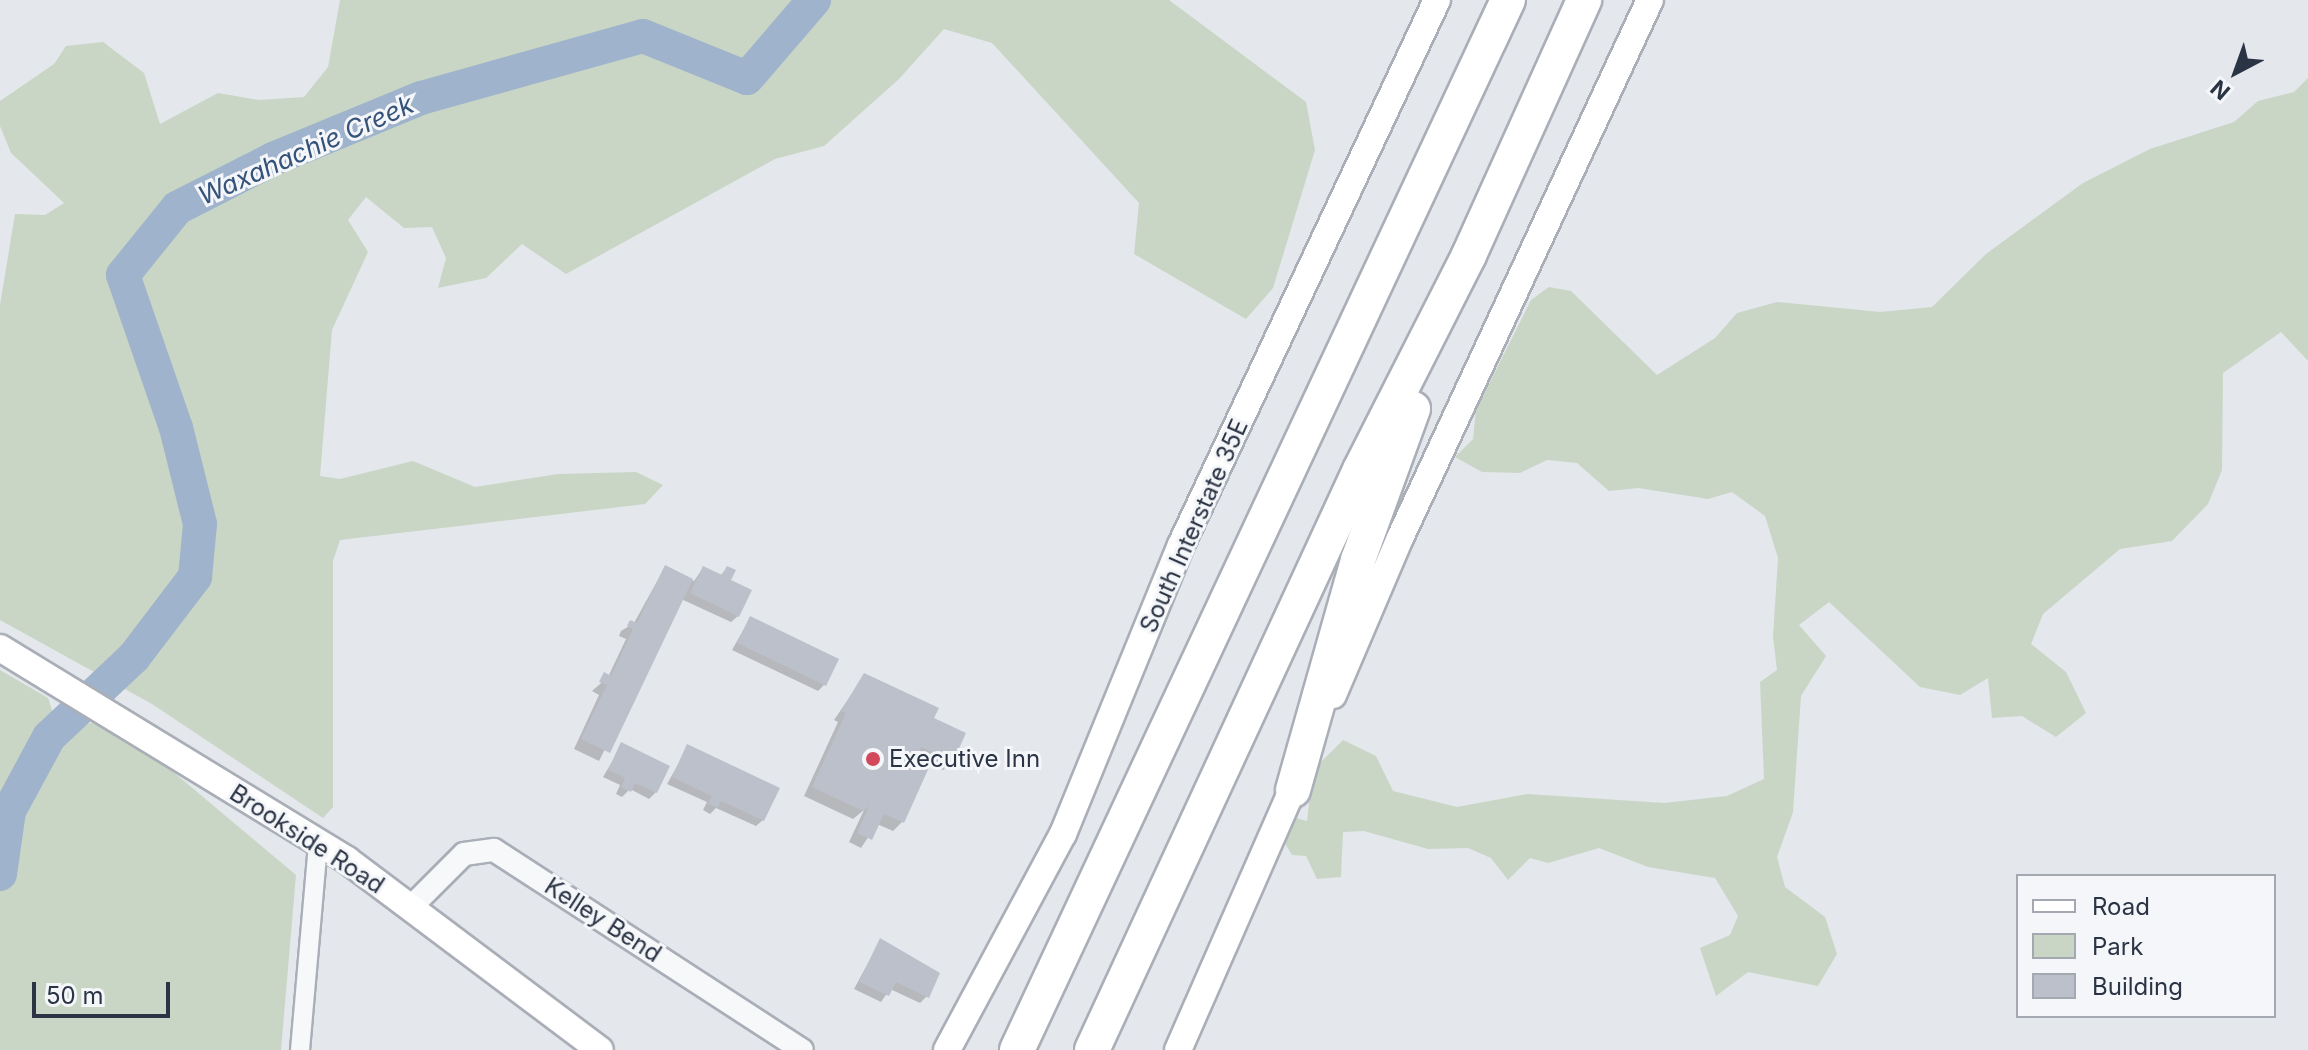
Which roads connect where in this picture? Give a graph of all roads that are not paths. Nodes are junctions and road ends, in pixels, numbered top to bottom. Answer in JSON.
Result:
{"nodes":[{"id":1,"x":1437,"y":0,"type":"edge"},
{"id":2,"x":1508,"y":0,"type":"edge"},
{"id":3,"x":1584,"y":0,"type":"edge"},
{"id":4,"x":1650,"y":0,"type":"edge"},
{"id":5,"x":1469,"y":255,"type":"junction"},
{"id":6,"x":0,"y":648,"type":"edge"},
{"id":7,"x":1293,"y":790,"type":"junction"},
{"id":8,"x":318,"y":843,"type":"junction"},
{"id":9,"x":410,"y":908,"type":"junction"},
{"id":10,"x":300,"y":1050,"type":"edge"},
{"id":11,"x":600,"y":1050,"type":"edge"},
{"id":12,"x":802,"y":1050,"type":"edge"},
{"id":13,"x":947,"y":1050,"type":"edge"},
{"id":14,"x":1017,"y":1050,"type":"edge"},
{"id":15,"x":1092,"y":1050,"type":"edge"},
{"id":16,"x":1178,"y":1050,"type":"edge"}],
"edges":[{"from":1,"to":13,"type":"main road","name":"South Interstate 35E"},
{"from":2,"to":14,"type":"highway"},
{"from":3,"to":5,"type":"highway"},
{"from":4,"to":7,"type":"main road"},
{"from":5,"to":7,"type":"highway"},
{"from":5,"to":15,"type":"highway"},
{"from":6,"to":8,"type":"main road","name":"Brookside Road"},
{"from":7,"to":16,"type":"main road"},
{"from":8,"to":9,"type":"main road","name":"Brookside Road"},
{"from":8,"to":10,"type":"street"},
{"from":9,"to":11,"type":"main road","name":"Brookside Road"},
{"from":9,"to":12,"type":"street","name":"Kelley Bend"}]}
